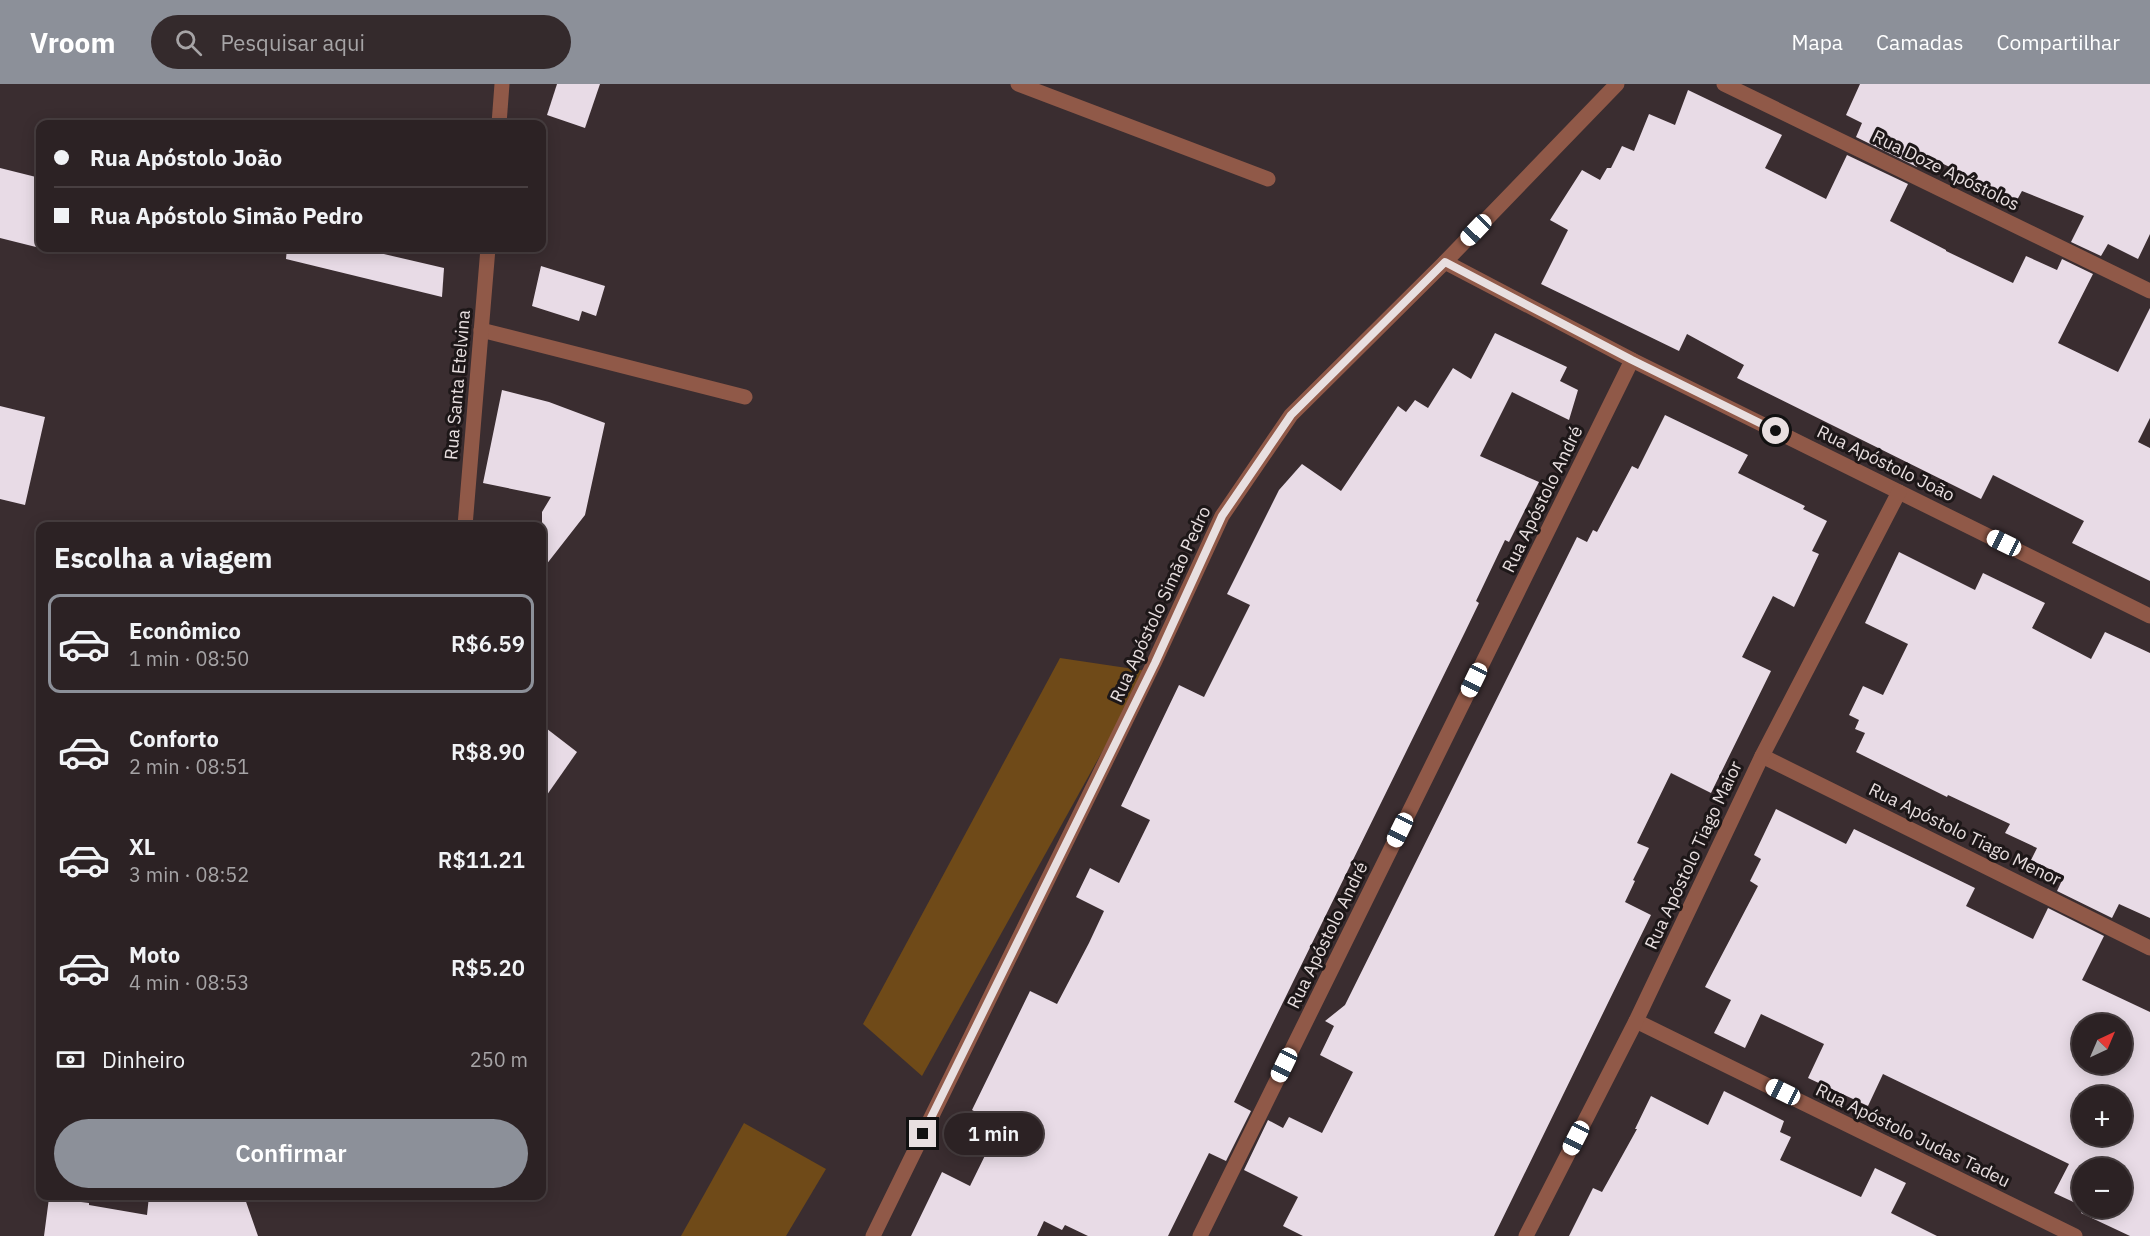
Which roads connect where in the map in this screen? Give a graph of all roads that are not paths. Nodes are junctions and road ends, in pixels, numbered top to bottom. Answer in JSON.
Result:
{"nodes":[{"id":1,"x":502,"y":84,"type":"edge"},
{"id":2,"x":1018,"y":84,"type":"edge"},
{"id":3,"x":1617,"y":84,"type":"edge"},
{"id":4,"x":1724,"y":84,"type":"edge"},
{"id":5,"x":499,"y":120,"type":"edge"},
{"id":6,"x":1268,"y":179,"type":"dead end"},
{"id":7,"x":488,"y":252,"type":"edge"},
{"id":8,"x":1445,"y":262,"type":"junction"},
{"id":9,"x":2150,"y":291,"type":"edge"},
{"id":10,"x":481,"y":330,"type":"junction"},
{"id":11,"x":1632,"y":360,"type":"junction"},
{"id":12,"x":745,"y":397,"type":"dead end"},
{"id":13,"x":1899,"y":492,"type":"junction"},
{"id":14,"x":465,"y":522,"type":"edge"},
{"id":15,"x":2150,"y":616,"type":"edge"},
{"id":16,"x":1762,"y":756,"type":"junction"},
{"id":17,"x":2150,"y":948,"type":"edge"},
{"id":18,"x":1636,"y":1021,"type":"junction"},
{"id":19,"x":873,"y":1236,"type":"edge"},
{"id":20,"x":1200,"y":1236,"type":"edge"},
{"id":21,"x":1526,"y":1236,"type":"edge"},
{"id":22,"x":2075,"y":1236,"type":"edge"}],
"edges":[{"from":1,"to":5,"type":"street"},
{"from":2,"to":6,"type":"street"},
{"from":3,"to":8,"type":"street","name":"Rua Apóstolo Simão Pedro"},
{"from":4,"to":9,"type":"street","name":"Rua Doze Apóstolos"},
{"from":7,"to":10,"type":"street","name":"Rua Santa Etelvina"},
{"from":8,"to":11,"type":"street","name":"Rua Apóstolo João"},
{"from":8,"to":19,"type":"street","name":"Rua Apóstolo Simão Pedro"},
{"from":10,"to":12,"type":"street"},
{"from":10,"to":14,"type":"street","name":"Rua Santa Etelvina"},
{"from":11,"to":13,"type":"street","name":"Rua Apóstolo João"},
{"from":11,"to":20,"type":"street","name":"Rua Apóstolo André"},
{"from":13,"to":15,"type":"street","name":"Rua Apóstolo João"},
{"from":13,"to":16,"type":"street","name":"Rua Apóstolo Tiago Maior"},
{"from":16,"to":17,"type":"street","name":"Rua Apóstolo Tiago Menor"},
{"from":16,"to":18,"type":"street","name":"Rua Apóstolo Tiago Maior"},
{"from":18,"to":21,"type":"street","name":"Rua Apóstolo Tiago Maior"},
{"from":18,"to":22,"type":"street","name":"Rua Apóstolo Judas Tadeu"}]}
